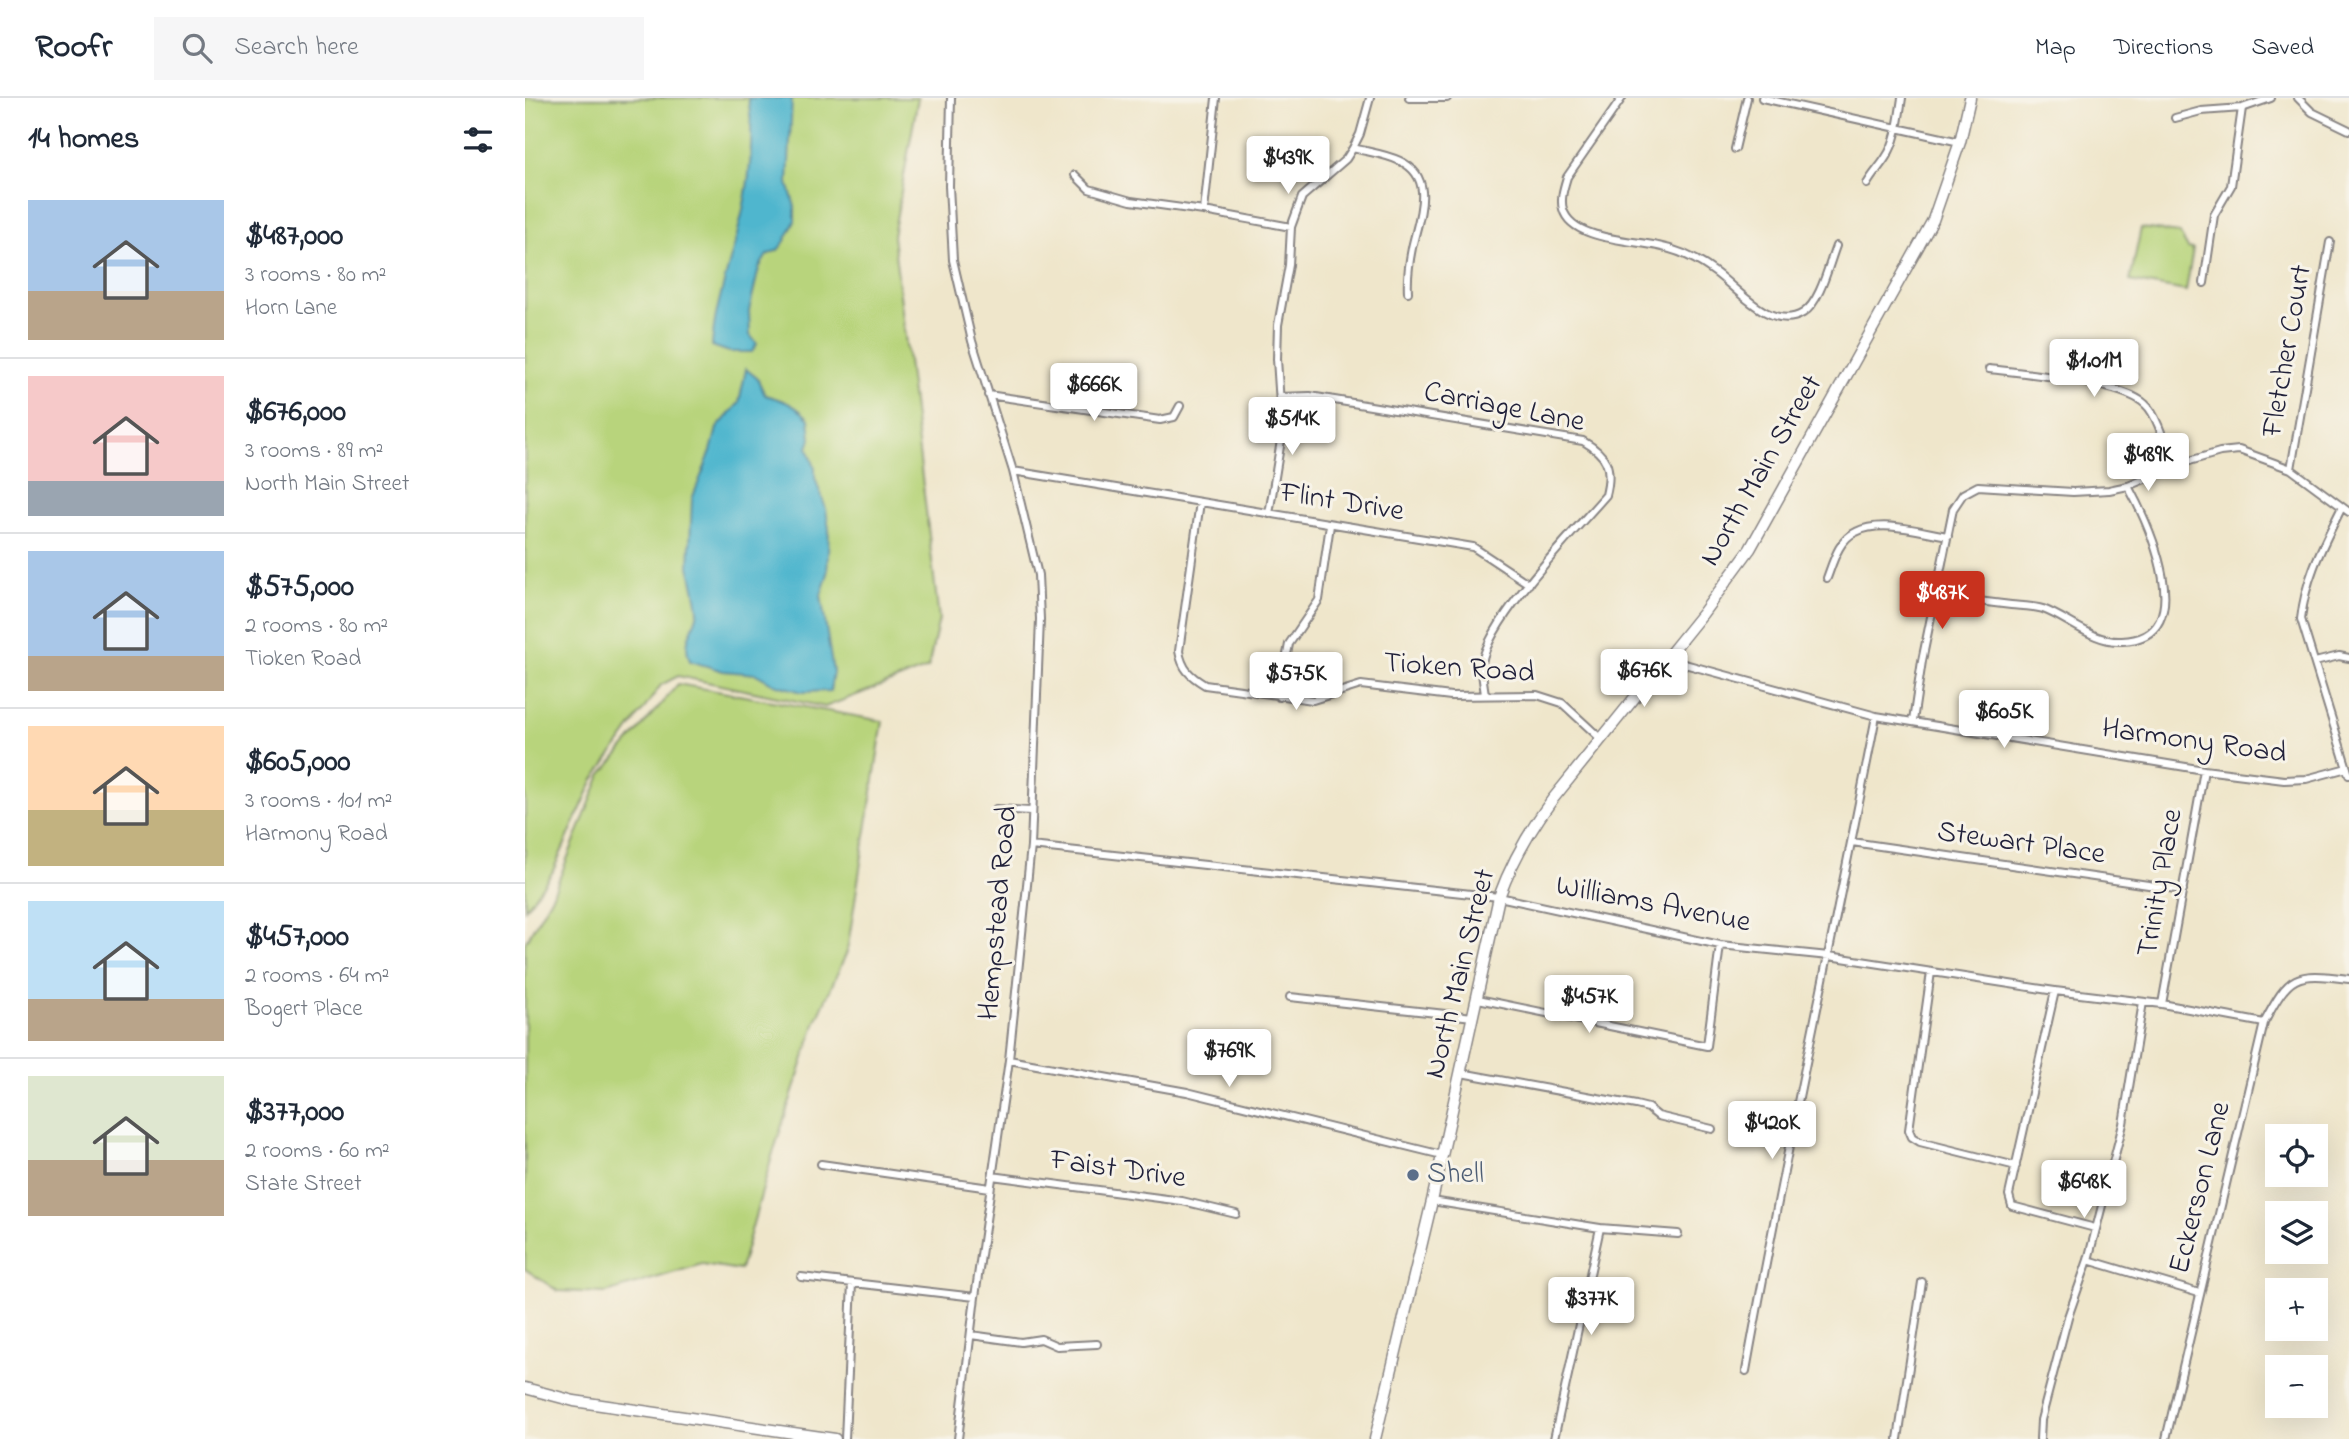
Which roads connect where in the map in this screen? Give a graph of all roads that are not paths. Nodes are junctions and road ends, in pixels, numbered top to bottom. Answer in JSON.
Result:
{"nodes":[{"id":1,"x":951,"y":98,"type":"edge"},
{"id":2,"x":1216,"y":98,"type":"edge"},
{"id":3,"x":1370,"y":98,"type":"edge"},
{"id":4,"x":1409,"y":98,"type":"edge"},
{"id":5,"x":1447,"y":98,"type":"edge"},
{"id":6,"x":1622,"y":98,"type":"edge"},
{"id":7,"x":1747,"y":98,"type":"edge"},
{"id":8,"x":1762,"y":98,"type":"edge"},
{"id":9,"x":1902,"y":98,"type":"edge"},
{"id":10,"x":1970,"y":98,"type":"edge"},
{"id":11,"x":2271,"y":98,"type":"edge"},
{"id":12,"x":2298,"y":98,"type":"edge"},
{"id":13,"x":2242,"y":108,"type":"junction"},
{"id":14,"x":2175,"y":118,"type":"dead end"},
{"id":15,"x":1897,"y":128,"type":"junction"},
{"id":16,"x":2349,"y":130,"type":"edge"},
{"id":17,"x":1960,"y":142,"type":"junction"},
{"id":18,"x":1353,"y":148,"type":"junction"},
{"id":19,"x":1735,"y":149,"type":"dead end"},
{"id":20,"x":1075,"y":175,"type":"dead end"},
{"id":21,"x":1867,"y":184,"type":"dead end"},
{"id":22,"x":1204,"y":211,"type":"junction"},
{"id":23,"x":1291,"y":228,"type":"junction"},
{"id":24,"x":2330,"y":242,"type":"dead end"},
{"id":25,"x":1836,"y":246,"type":"dead end"},
{"id":26,"x":2204,"y":283,"type":"dead end"},
{"id":27,"x":1408,"y":292,"type":"dead end"},
{"id":28,"x":1989,"y":369,"type":"dead end"},
{"id":29,"x":988,"y":395,"type":"junction"},
{"id":30,"x":1280,"y":397,"type":"junction"},
{"id":31,"x":1180,"y":407,"type":"dead end"},
{"id":32,"x":2173,"y":468,"type":"junction"},
{"id":33,"x":2291,"y":468,"type":"junction"},
{"id":34,"x":1013,"y":471,"type":"junction"},
{"id":35,"x":2128,"y":486,"type":"junction"},
{"id":36,"x":1200,"y":502,"type":"junction"},
{"id":37,"x":2342,"y":507,"type":"junction"},
{"id":38,"x":2349,"y":512,"type":"edge"},
{"id":39,"x":1269,"y":514,"type":"junction"},
{"id":40,"x":1331,"y":524,"type":"junction"},
{"id":41,"x":1948,"y":536,"type":"junction"},
{"id":42,"x":1828,"y":578,"type":"dead end"},
{"id":43,"x":1529,"y":584,"type":"junction"},
{"id":44,"x":1937,"y":596,"type":"junction"},
{"id":45,"x":2349,"y":658,"type":"edge"},
{"id":46,"x":1666,"y":659,"type":"junction"},
{"id":47,"x":2315,"y":662,"type":"junction"},
{"id":48,"x":1485,"y":695,"type":"junction"},
{"id":49,"x":1279,"y":696,"type":"junction"},
{"id":50,"x":1876,"y":716,"type":"junction"},
{"id":51,"x":1913,"y":721,"type":"junction"},
{"id":52,"x":1601,"y":738,"type":"junction"},
{"id":53,"x":2204,"y":770,"type":"junction"},
{"id":54,"x":2348,"y":771,"type":"edge"},
{"id":55,"x":996,"y":809,"type":"dead end"},
{"id":56,"x":1031,"y":811,"type":"junction"},
{"id":57,"x":1852,"y":842,"type":"junction"},
{"id":58,"x":1031,"y":846,"type":"junction"},
{"id":59,"x":2183,"y":890,"type":"junction"},
{"id":60,"x":1499,"y":897,"type":"junction"},
{"id":61,"x":1720,"y":945,"type":"junction"},
{"id":62,"x":1829,"y":957,"type":"junction"},
{"id":63,"x":1931,"y":972,"type":"junction"},
{"id":64,"x":2349,"y":979,"type":"edge"},
{"id":65,"x":2055,"y":992,"type":"junction"},
{"id":66,"x":1290,"y":997,"type":"dead end"},
{"id":67,"x":1478,"y":999,"type":"junction"},
{"id":68,"x":2143,"y":1002,"type":"junction"},
{"id":69,"x":2162,"y":1004,"type":"junction"},
{"id":70,"x":1473,"y":1017,"type":"junction"},
{"id":71,"x":2264,"y":1023,"type":"junction"},
{"id":72,"x":1009,"y":1060,"type":"junction"},
{"id":73,"x":1461,"y":1073,"type":"junction"},
{"id":74,"x":1712,"y":1129,"type":"dead end"},
{"id":75,"x":1442,"y":1155,"type":"junction"},
{"id":76,"x":821,"y":1164,"type":"dead end"},
{"id":77,"x":2016,"y":1166,"type":"junction"},
{"id":78,"x":992,"y":1176,"type":"junction"},
{"id":79,"x":990,"y":1188,"type":"junction"},
{"id":80,"x":1432,"y":1201,"type":"junction"},
{"id":81,"x":1236,"y":1214,"type":"dead end"},
{"id":82,"x":1601,"y":1228,"type":"junction"},
{"id":83,"x":2095,"y":1228,"type":"junction"},
{"id":84,"x":1678,"y":1234,"type":"dead end"},
{"id":85,"x":2088,"y":1260,"type":"junction"},
{"id":86,"x":801,"y":1277,"type":"dead end"},
{"id":87,"x":1922,"y":1282,"type":"dead end"},
{"id":88,"x":852,"y":1283,"type":"junction"},
{"id":89,"x":2199,"y":1293,"type":"junction"},
{"id":90,"x":975,"y":1297,"type":"junction"},
{"id":91,"x":971,"y":1335,"type":"junction"},
{"id":92,"x":1097,"y":1345,"type":"dead end"},
{"id":93,"x":1746,"y":1371,"type":"dead end"},
{"id":94,"x":525,"y":1388,"type":"edge"},
{"id":95,"x":835,"y":1439,"type":"edge"},
{"id":96,"x":845,"y":1439,"type":"edge"},
{"id":97,"x":958,"y":1439,"type":"edge"},
{"id":98,"x":1375,"y":1439,"type":"edge"},
{"id":99,"x":1554,"y":1439,"type":"edge"},
{"id":100,"x":1898,"y":1439,"type":"edge"},
{"id":101,"x":2040,"y":1439,"type":"edge"},
{"id":102,"x":2166,"y":1439,"type":"edge"}],
"edges":[{"from":1,"to":29,"type":"street","name":"Hempstead Road"},
{"from":2,"to":22,"type":"street"},
{"from":3,"to":18,"type":"street"},
{"from":4,"to":5,"type":"street"},
{"from":6,"to":25,"type":"street"},
{"from":7,"to":19,"type":"street"},
{"from":8,"to":15,"type":"street"},
{"from":9,"to":15,"type":"street"},
{"from":10,"to":17,"type":"main road","name":"North Main Street"},
{"from":11,"to":13,"type":"street"},
{"from":12,"to":16,"type":"street"},
{"from":13,"to":14,"type":"street"},
{"from":13,"to":26,"type":"street"},
{"from":15,"to":17,"type":"street"},
{"from":15,"to":21,"type":"street"},
{"from":17,"to":46,"type":"main road","name":"North Main Street"},
{"from":18,"to":23,"type":"street"},
{"from":18,"to":27,"type":"street"},
{"from":20,"to":22,"type":"street"},
{"from":22,"to":23,"type":"street"},
{"from":23,"to":30,"type":"street"},
{"from":24,"to":33,"type":"street","name":"Fletcher Court"},
{"from":28,"to":32,"type":"street"},
{"from":29,"to":31,"type":"street"},
{"from":29,"to":34,"type":"street","name":"Hempstead Road"},
{"from":30,"to":39,"type":"street"},
{"from":30,"to":43,"type":"street","name":"Carriage Lane"},
{"from":32,"to":33,"type":"street"},
{"from":32,"to":35,"type":"street"},
{"from":33,"to":37,"type":"street"},
{"from":34,"to":36,"type":"street","name":"Flint Drive"},
{"from":34,"to":56,"type":"street","name":"Hempstead Road"},
{"from":35,"to":41,"type":"street"},
{"from":35,"to":44,"type":"street"},
{"from":36,"to":39,"type":"street","name":"Flint Drive"},
{"from":36,"to":49,"type":"street","name":"Tioken Road"},
{"from":37,"to":38,"type":"street"},
{"from":37,"to":47,"type":"street"},
{"from":39,"to":40,"type":"street","name":"Flint Drive"},
{"from":40,"to":43,"type":"street","name":"Flint Drive"},
{"from":40,"to":49,"type":"street"},
{"from":41,"to":42,"type":"street"},
{"from":41,"to":44,"type":"street"},
{"from":43,"to":48,"type":"street","name":"Carriage Lane"},
{"from":44,"to":51,"type":"street"},
{"from":45,"to":47,"type":"street"},
{"from":46,"to":50,"type":"street","name":"Harmony Road"},
{"from":46,"to":52,"type":"main road","name":"North Main Street"},
{"from":47,"to":54,"type":"street"},
{"from":48,"to":49,"type":"street","name":"Tioken Road"},
{"from":48,"to":52,"type":"street","name":"Tioken Road"},
{"from":50,"to":51,"type":"street","name":"Harmony Road"},
{"from":50,"to":57,"type":"street"},
{"from":51,"to":53,"type":"street","name":"Harmony Road"},
{"from":52,"to":60,"type":"main road","name":"North Main Street"},
{"from":53,"to":54,"type":"street","name":"Harmony Road"},
{"from":53,"to":59,"type":"street","name":"Trinity Place"},
{"from":55,"to":56,"type":"street"},
{"from":56,"to":58,"type":"street","name":"Hempstead Road"},
{"from":57,"to":59,"type":"street","name":"Stewart Place"},
{"from":57,"to":62,"type":"street"},
{"from":58,"to":60,"type":"street","name":"Williams Avenue"},
{"from":58,"to":72,"type":"street","name":"Hempstead Road"},
{"from":59,"to":69,"type":"street","name":"Trinity Place"},
{"from":60,"to":61,"type":"street","name":"Williams Avenue"},
{"from":60,"to":67,"type":"main road","name":"North Main Street"},
{"from":61,"to":62,"type":"street","name":"Williams Avenue"},
{"from":61,"to":67,"type":"street"},
{"from":62,"to":63,"type":"street","name":"Williams Avenue"},
{"from":62,"to":93,"type":"street"},
{"from":63,"to":65,"type":"street","name":"Williams Avenue"},
{"from":63,"to":77,"type":"street"},
{"from":64,"to":71,"type":"street","name":"Eckerson Lane"},
{"from":65,"to":68,"type":"street","name":"Williams Avenue"},
{"from":65,"to":77,"type":"street"},
{"from":66,"to":70,"type":"street"},
{"from":67,"to":70,"type":"main road","name":"North Main Street"},
{"from":68,"to":69,"type":"street","name":"Williams Avenue"},
{"from":68,"to":83,"type":"street"},
{"from":69,"to":71,"type":"street","name":"Williams Avenue"},
{"from":70,"to":73,"type":"main road","name":"North Main Street"},
{"from":71,"to":89,"type":"street","name":"Eckerson Lane"},
{"from":72,"to":75,"type":"street"},
{"from":72,"to":78,"type":"street","name":"Hempstead Road"},
{"from":73,"to":74,"type":"street"},
{"from":73,"to":75,"type":"main road","name":"North Main Street"},
{"from":75,"to":80,"type":"main road","name":"North Main Street"},
{"from":76,"to":79,"type":"street"},
{"from":77,"to":83,"type":"street"},
{"from":78,"to":79,"type":"street","name":"Hempstead Road"},
{"from":78,"to":81,"type":"street","name":"Faist Drive"},
{"from":79,"to":90,"type":"street","name":"Hempstead Road"},
{"from":80,"to":82,"type":"street"},
{"from":80,"to":98,"type":"main road","name":"North Main Street"},
{"from":82,"to":84,"type":"street"},
{"from":82,"to":99,"type":"street"},
{"from":83,"to":85,"type":"street"},
{"from":85,"to":89,"type":"street"},
{"from":85,"to":101,"type":"street"},
{"from":86,"to":88,"type":"street"},
{"from":87,"to":100,"type":"street"},
{"from":88,"to":90,"type":"street"},
{"from":88,"to":96,"type":"street"},
{"from":89,"to":102,"type":"street","name":"Eckerson Lane"},
{"from":90,"to":91,"type":"street","name":"Hempstead Road"},
{"from":91,"to":92,"type":"street"},
{"from":91,"to":97,"type":"street","name":"Hempstead Road"},
{"from":94,"to":95,"type":"main road"}]}
